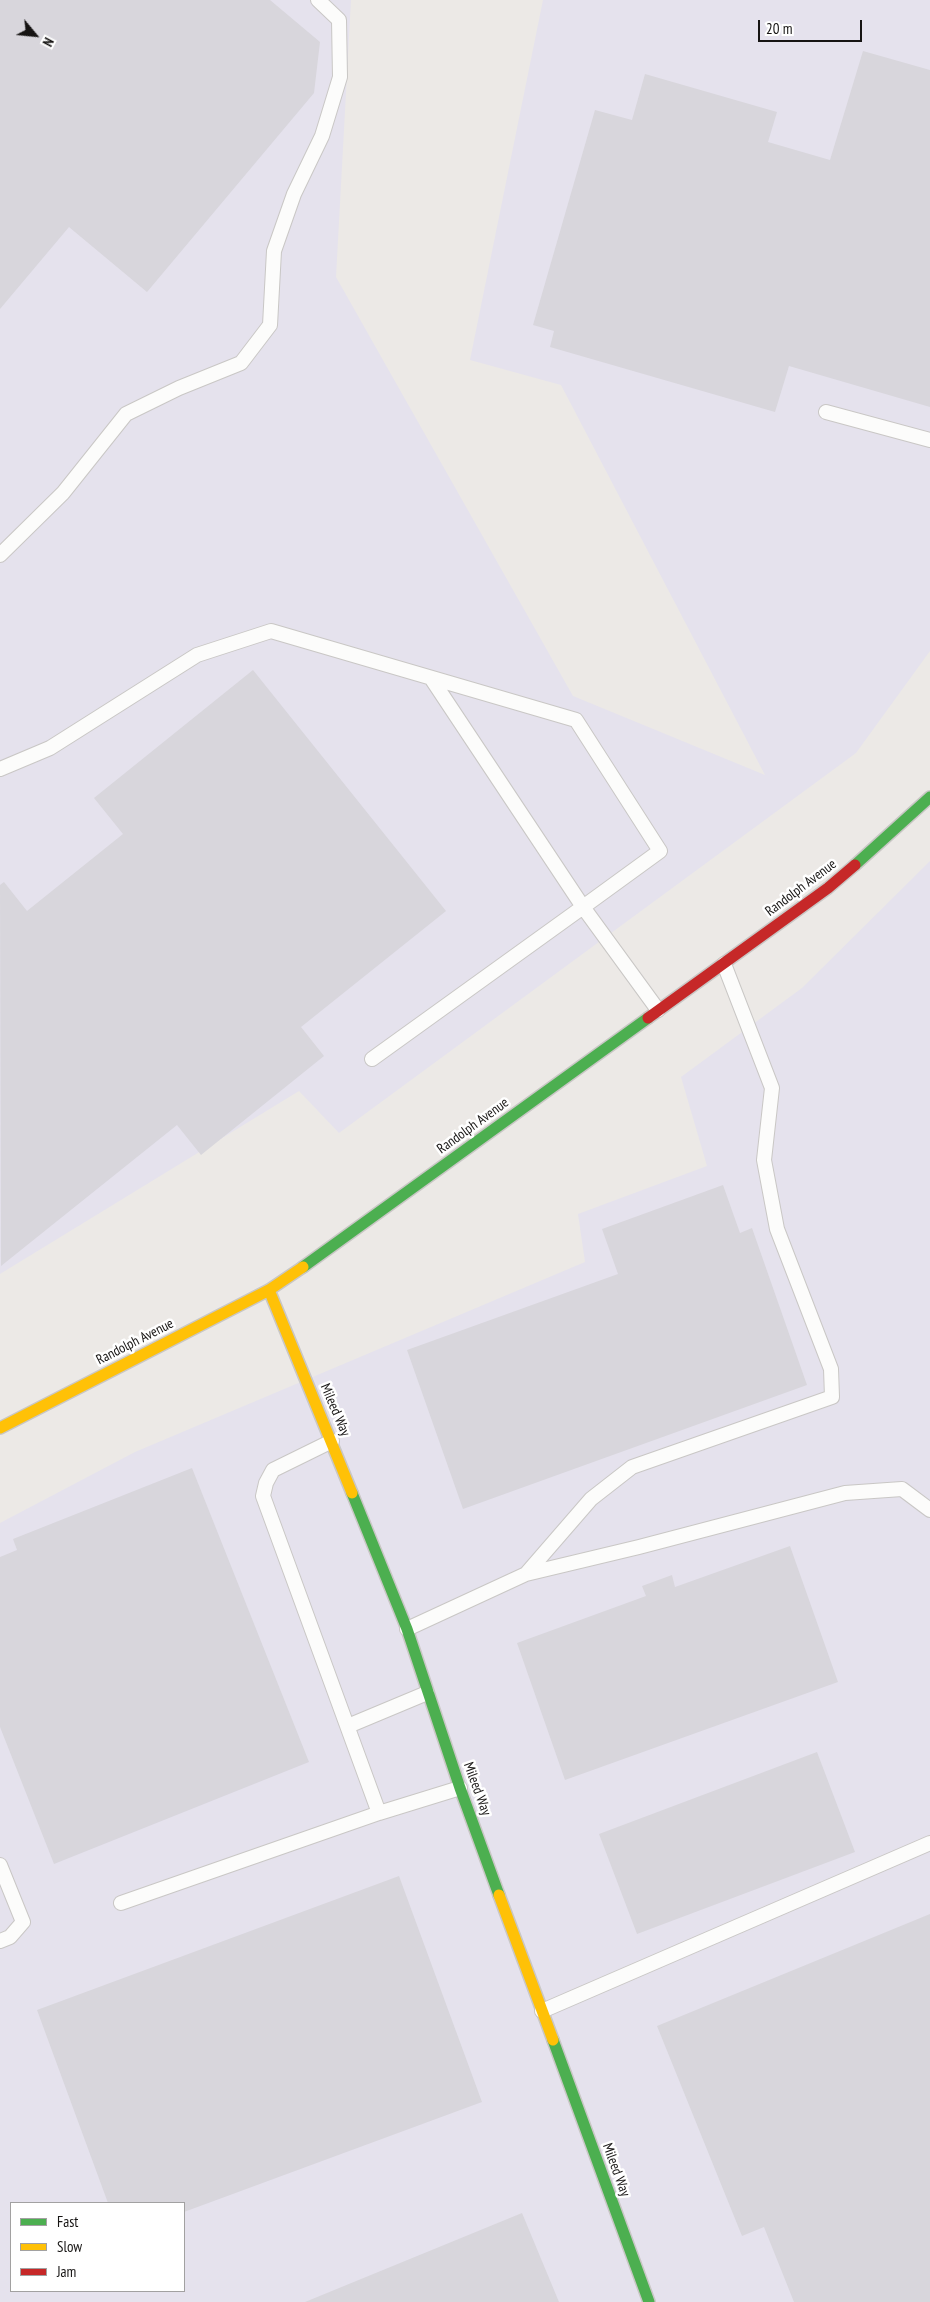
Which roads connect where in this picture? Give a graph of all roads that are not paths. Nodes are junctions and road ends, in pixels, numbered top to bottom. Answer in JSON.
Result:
{"nodes":[{"id":1,"x":318,"y":0,"type":"edge"},
{"id":2,"x":826,"y":412,"type":"dead end"},
{"id":3,"x":930,"y":440,"type":"edge"},
{"id":4,"x":0,"y":555,"type":"edge"},
{"id":5,"x":431,"y":678,"type":"junction"},
{"id":6,"x":0,"y":769,"type":"edge"},
{"id":7,"x":930,"y":797,"type":"edge"},
{"id":8,"x":583,"y":907,"type":"junction"},
{"id":9,"x":724,"y":964,"type":"junction"},
{"id":10,"x":658,"y":1010,"type":"junction"},
{"id":11,"x":372,"y":1058,"type":"dead end"},
{"id":12,"x":269,"y":1290,"type":"junction"},
{"id":13,"x":0,"y":1428,"type":"edge"},
{"id":14,"x":332,"y":1441,"type":"junction"},
{"id":15,"x":930,"y":1510,"type":"edge"},
{"id":16,"x":526,"y":1574,"type":"junction"},
{"id":17,"x":407,"y":1629,"type":"junction"},
{"id":18,"x":427,"y":1693,"type":"junction"},
{"id":19,"x":348,"y":1726,"type":"junction"},
{"id":20,"x":460,"y":1788,"type":"junction"},
{"id":21,"x":379,"y":1813,"type":"junction"},
{"id":22,"x":930,"y":1843,"type":"edge"},
{"id":23,"x":0,"y":1865,"type":"edge"},
{"id":24,"x":121,"y":1903,"type":"dead end"},
{"id":25,"x":0,"y":1940,"type":"edge"},
{"id":26,"x":542,"y":2011,"type":"junction"},
{"id":27,"x":649,"y":2302,"type":"edge"}],
"edges":[{"from":1,"to":4,"type":"lane"},
{"from":2,"to":3,"type":"lane"},
{"from":5,"to":6,"type":"lane"},
{"from":5,"to":8,"type":"lane"},
{"from":5,"to":8,"type":"lane"},
{"from":7,"to":9,"type":"main road","name":"Randolph Avenue"},
{"from":8,"to":10,"type":"lane"},
{"from":8,"to":11,"type":"lane"},
{"from":9,"to":10,"type":"main road","name":"Randolph Avenue"},
{"from":9,"to":16,"type":"lane"},
{"from":10,"to":12,"type":"main road","name":"Randolph Avenue"},
{"from":12,"to":13,"type":"main road","name":"Randolph Avenue"},
{"from":12,"to":14,"type":"main road","name":"Mileed Way"},
{"from":14,"to":17,"type":"main road","name":"Mileed Way"},
{"from":14,"to":19,"type":"lane"},
{"from":15,"to":16,"type":"lane"},
{"from":16,"to":17,"type":"lane"},
{"from":17,"to":18,"type":"main road","name":"Mileed Way"},
{"from":18,"to":19,"type":"lane"},
{"from":18,"to":20,"type":"main road","name":"Mileed Way"},
{"from":19,"to":21,"type":"lane"},
{"from":20,"to":21,"type":"lane"},
{"from":20,"to":26,"type":"main road","name":"Mileed Way"},
{"from":21,"to":24,"type":"lane"},
{"from":22,"to":26,"type":"lane"},
{"from":23,"to":25,"type":"lane"},
{"from":26,"to":27,"type":"main road","name":"Mileed Way"}]}
